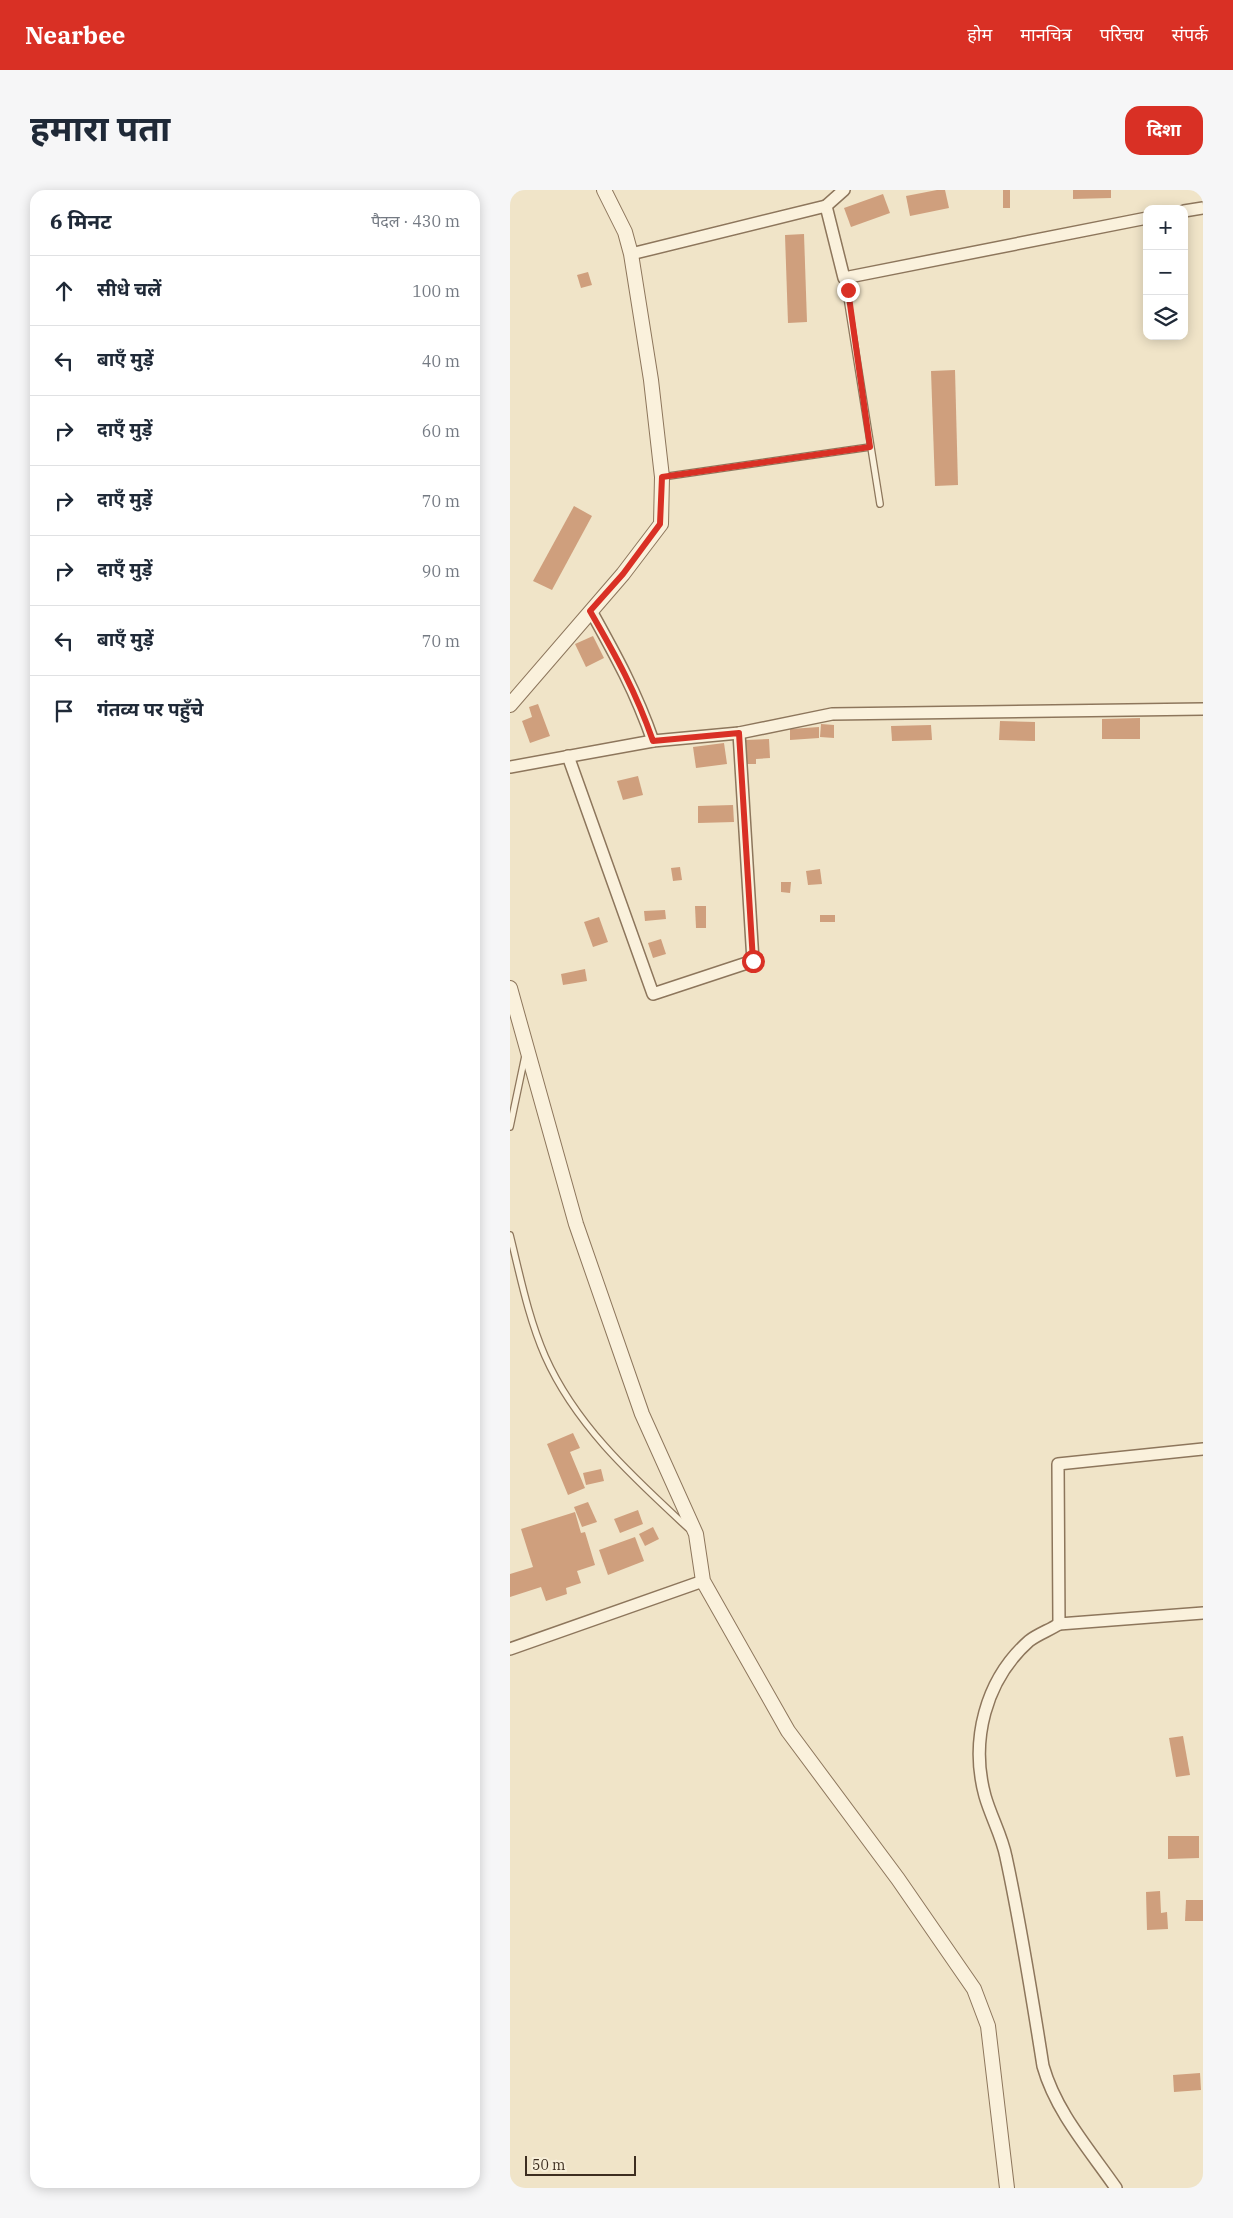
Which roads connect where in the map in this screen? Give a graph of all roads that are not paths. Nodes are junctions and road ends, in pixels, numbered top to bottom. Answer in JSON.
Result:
{"nodes":[{"id":1,"x":604,"y":190,"type":"edge"},
{"id":2,"x":844,"y":190,"type":"edge"},
{"id":3,"x":826,"y":206,"type":"junction"},
{"id":4,"x":1203,"y":208,"type":"edge"},
{"id":5,"x":1188,"y":210,"type":"edge"},
{"id":6,"x":1143,"y":219,"type":"edge"},
{"id":7,"x":631,"y":254,"type":"junction"},
{"id":8,"x":844,"y":278,"type":"junction"},
{"id":9,"x":870,"y":447,"type":"junction"},
{"id":10,"x":662,"y":477,"type":"junction"},
{"id":11,"x":880,"y":504,"type":"dead end"},
{"id":12,"x":590,"y":611,"type":"junction"},
{"id":13,"x":510,"y":705,"type":"edge"},
{"id":14,"x":1203,"y":709,"type":"edge"},
{"id":15,"x":739,"y":733,"type":"junction"},
{"id":16,"x":653,"y":741,"type":"junction"},
{"id":17,"x":568,"y":756,"type":"junction"},
{"id":18,"x":510,"y":767,"type":"edge"},
{"id":19,"x":510,"y":988,"type":"edge"},
{"id":20,"x":526,"y":1048,"type":"junction"},
{"id":21,"x":510,"y":1127,"type":"edge"},
{"id":22,"x":510,"y":1235,"type":"edge"},
{"id":23,"x":1203,"y":1449,"type":"edge"},
{"id":24,"x":696,"y":1534,"type":"junction"},
{"id":25,"x":703,"y":1580,"type":"junction"},
{"id":26,"x":1203,"y":1613,"type":"edge"},
{"id":27,"x":1059,"y":1624,"type":"junction"},
{"id":28,"x":510,"y":1649,"type":"edge"},
{"id":29,"x":1007,"y":2188,"type":"edge"},
{"id":30,"x":1116,"y":2188,"type":"edge"}],
"edges":[{"from":1,"to":7,"type":"street"},
{"from":2,"to":3,"type":"street"},
{"from":3,"to":7,"type":"street"},
{"from":3,"to":8,"type":"street"},
{"from":4,"to":5,"type":"street"},
{"from":6,"to":8,"type":"street"},
{"from":7,"to":10,"type":"street"},
{"from":8,"to":9,"type":"lane"},
{"from":9,"to":10,"type":"lane"},
{"from":9,"to":11,"type":"lane"},
{"from":10,"to":12,"type":"street"},
{"from":12,"to":13,"type":"street"},
{"from":12,"to":16,"type":"street"},
{"from":14,"to":15,"type":"street"},
{"from":15,"to":16,"type":"street"},
{"from":15,"to":17,"type":"street"},
{"from":16,"to":17,"type":"street"},
{"from":17,"to":18,"type":"street"},
{"from":19,"to":20,"type":"street"},
{"from":20,"to":21,"type":"lane"},
{"from":20,"to":24,"type":"street"},
{"from":22,"to":24,"type":"lane"},
{"from":23,"to":27,"type":"street"},
{"from":24,"to":25,"type":"street"},
{"from":25,"to":28,"type":"street"},
{"from":25,"to":29,"type":"street"},
{"from":26,"to":27,"type":"street"},
{"from":27,"to":30,"type":"street"}]}
